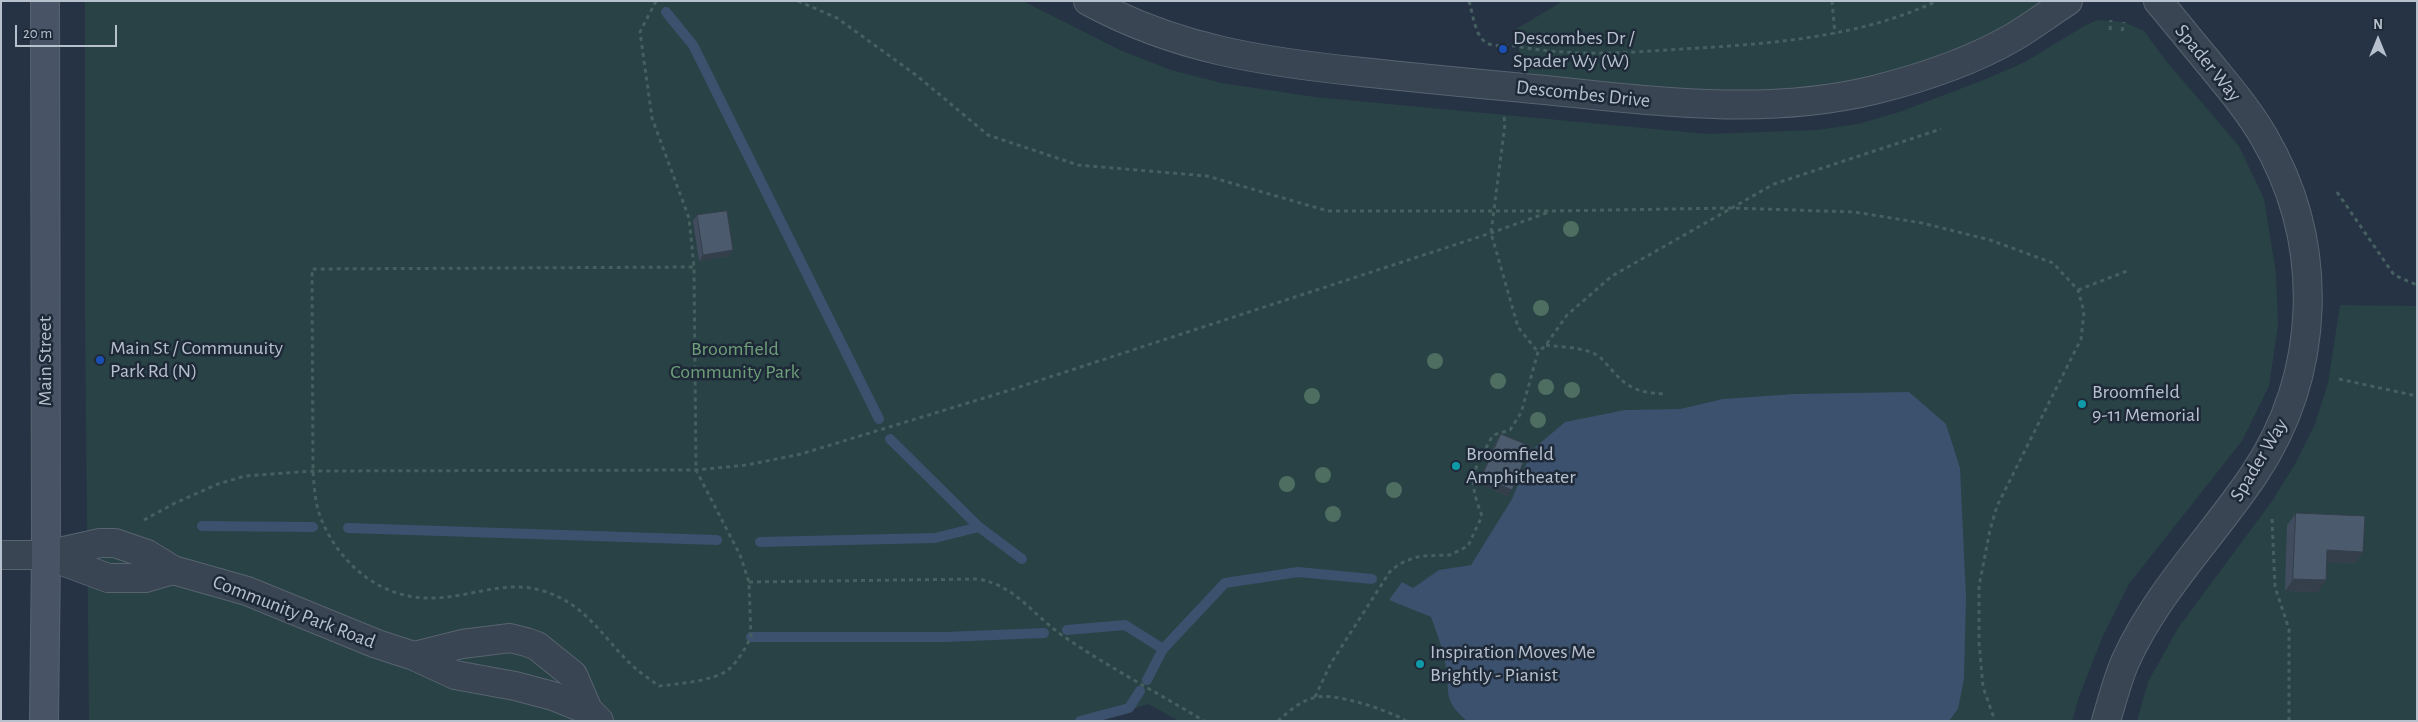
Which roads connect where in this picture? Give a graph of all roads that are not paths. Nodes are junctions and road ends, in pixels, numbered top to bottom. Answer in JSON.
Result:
{"nodes":[{"id":1,"x":45,"y":1,"type":"edge"},
{"id":2,"x":1088,"y":1,"type":"edge"},
{"id":3,"x":2068,"y":1,"type":"edge"},
{"id":4,"x":2158,"y":1,"type":"edge"},
{"id":5,"x":1,"y":555,"type":"edge"},
{"id":6,"x":46,"y":555,"type":"junction"},
{"id":7,"x":414,"y":656,"type":"junction"},
{"id":8,"x":593,"y":716,"type":"edge"},
{"id":9,"x":44,"y":721,"type":"edge"},
{"id":10,"x":2106,"y":721,"type":"edge"}],
"edges":[{"from":1,"to":6,"type":"main road","name":"Main Street"},
{"from":2,"to":3,"type":"street","name":"Descombes Drive"},
{"from":4,"to":10,"type":"street","name":"Spader Way"},
{"from":5,"to":6,"type":"street"},
{"from":6,"to":7,"type":"street","name":"Community Park Road"},
{"from":6,"to":9,"type":"main road","name":"Main Street"},
{"from":7,"to":8,"type":"street","name":"Community Park Road"},
{"from":7,"to":8,"type":"street","name":"Community Park Road"}]}
